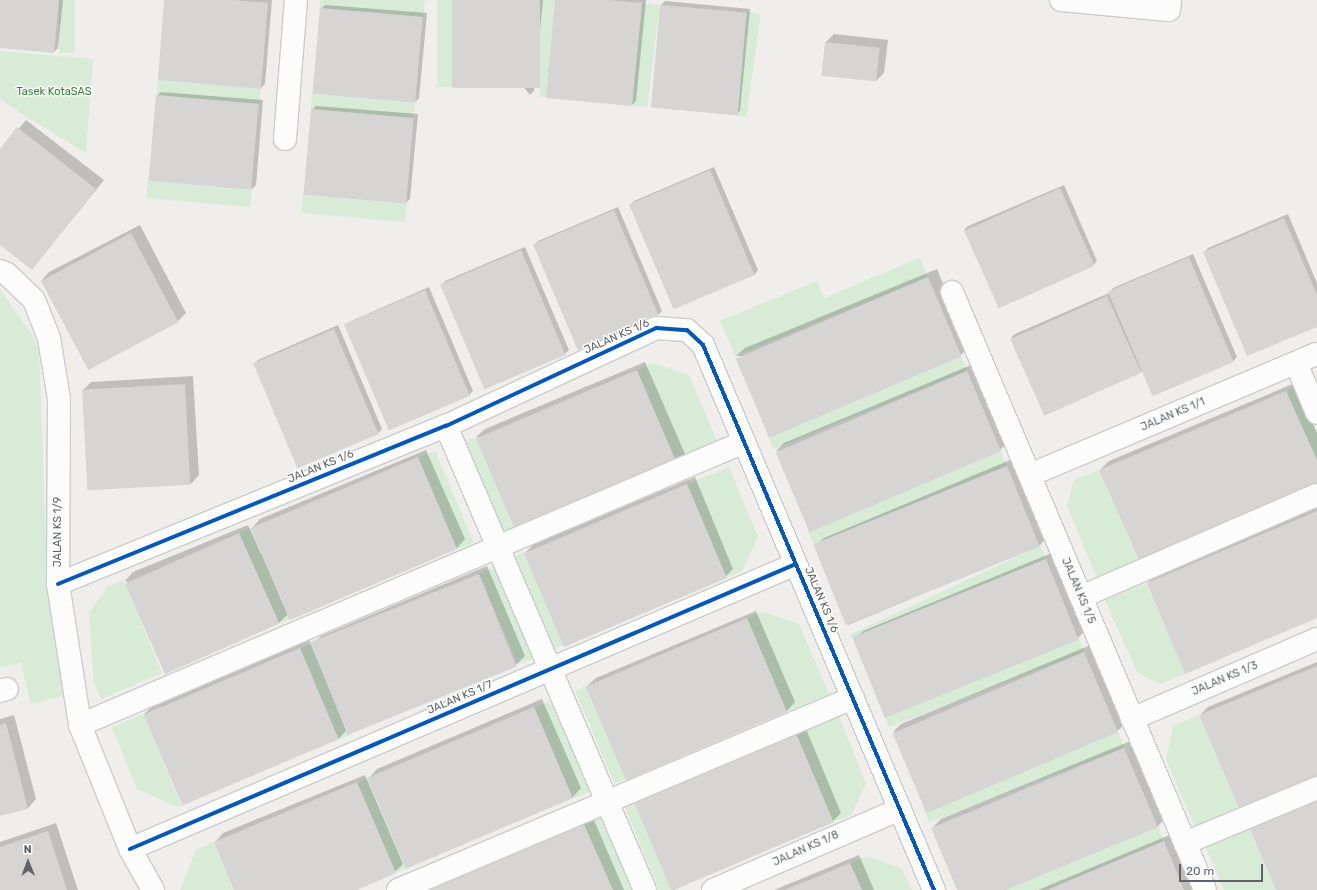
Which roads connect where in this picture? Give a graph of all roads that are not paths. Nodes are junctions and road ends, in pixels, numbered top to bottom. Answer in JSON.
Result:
{"nodes":[{"id":1,"x":296,"y":0,"type":"edge"},
{"id":2,"x":1061,"y":0,"type":"edge"},
{"id":3,"x":1170,"y":5,"type":"edge"},
{"id":4,"x":285,"y":138,"type":"dead end"},
{"id":5,"x":0,"y":271,"type":"edge"},
{"id":6,"x":952,"y":292,"type":"dead end"},
{"id":7,"x":1317,"y":354,"type":"edge"},
{"id":8,"x":1296,"y":363,"type":"junction"},
{"id":9,"x":1317,"y":413,"type":"edge"},
{"id":10,"x":446,"y":426,"type":"junction"},
{"id":11,"x":744,"y":442,"type":"junction"},
{"id":12,"x":1030,"y":475,"type":"junction"},
{"id":13,"x":1317,"y":495,"type":"edge"},
{"id":14,"x":498,"y":547,"type":"junction"},
{"id":15,"x":796,"y":564,"type":"junction"},
{"id":16,"x":58,"y":584,"type":"junction"},
{"id":17,"x":1081,"y":597,"type":"junction"},
{"id":18,"x":1317,"y":639,"type":"edge"},
{"id":19,"x":550,"y":669,"type":"junction"},
{"id":20,"x":853,"y":698,"type":"junction"},
{"id":21,"x":1132,"y":719,"type":"junction"},
{"id":22,"x":80,"y":725,"type":"junction"},
{"id":23,"x":1317,"y":788,"type":"edge"},
{"id":24,"x":607,"y":802,"type":"junction"},
{"id":25,"x":900,"y":809,"type":"junction"},
{"id":26,"x":1185,"y":843,"type":"junction"},
{"id":27,"x":130,"y":849,"type":"junction"},
{"id":28,"x":154,"y":890,"type":"edge"},
{"id":29,"x":398,"y":890,"type":"edge"},
{"id":30,"x":645,"y":890,"type":"edge"},
{"id":31,"x":713,"y":890,"type":"edge"},
{"id":32,"x":934,"y":890,"type":"edge"},
{"id":33,"x":1205,"y":890,"type":"edge"}],
"edges":[{"from":1,"to":4,"type":"street"},
{"from":2,"to":3,"type":"street"},
{"from":5,"to":16,"type":"street","name":"JALAN KS 1/9"},
{"from":6,"to":12,"type":"street","name":"JALAN KS 1/5"},
{"from":7,"to":8,"type":"street","name":"JALAN KS 1/1"},
{"from":8,"to":9,"type":"street"},
{"from":8,"to":12,"type":"street","name":"JALAN KS 1/1"},
{"from":10,"to":11,"type":"street","name":"JALAN KS 1/6"},
{"from":10,"to":14,"type":"street"},
{"from":10,"to":16,"type":"street","name":"JALAN KS 1/6"},
{"from":11,"to":14,"type":"street"},
{"from":11,"to":15,"type":"street","name":"JALAN KS 1/6"},
{"from":12,"to":17,"type":"street","name":"JALAN KS 1/5"},
{"from":13,"to":17,"type":"street"},
{"from":14,"to":19,"type":"street"},
{"from":14,"to":22,"type":"street"},
{"from":15,"to":19,"type":"street","name":"JALAN KS 1/7"},
{"from":15,"to":20,"type":"street","name":"JALAN KS 1/6"},
{"from":16,"to":22,"type":"street","name":"JALAN KS 1/9"},
{"from":17,"to":21,"type":"street","name":"JALAN KS 1/5"},
{"from":18,"to":21,"type":"street","name":"JALAN KS 1/3"},
{"from":19,"to":24,"type":"street"},
{"from":19,"to":27,"type":"street","name":"JALAN KS 1/7"},
{"from":20,"to":24,"type":"street"},
{"from":20,"to":25,"type":"street","name":"JALAN KS 1/6"},
{"from":21,"to":26,"type":"street","name":"JALAN KS 1/5"},
{"from":22,"to":27,"type":"street","name":"JALAN KS 1/9"},
{"from":23,"to":26,"type":"street"},
{"from":24,"to":29,"type":"street"},
{"from":24,"to":30,"type":"street"},
{"from":25,"to":31,"type":"street","name":"JALAN KS 1/8"},
{"from":25,"to":32,"type":"street","name":"JALAN KS 1/6"},
{"from":26,"to":33,"type":"street","name":"JALAN KS 1/5"},
{"from":27,"to":28,"type":"street","name":"JALAN KS 1/9"}]}
